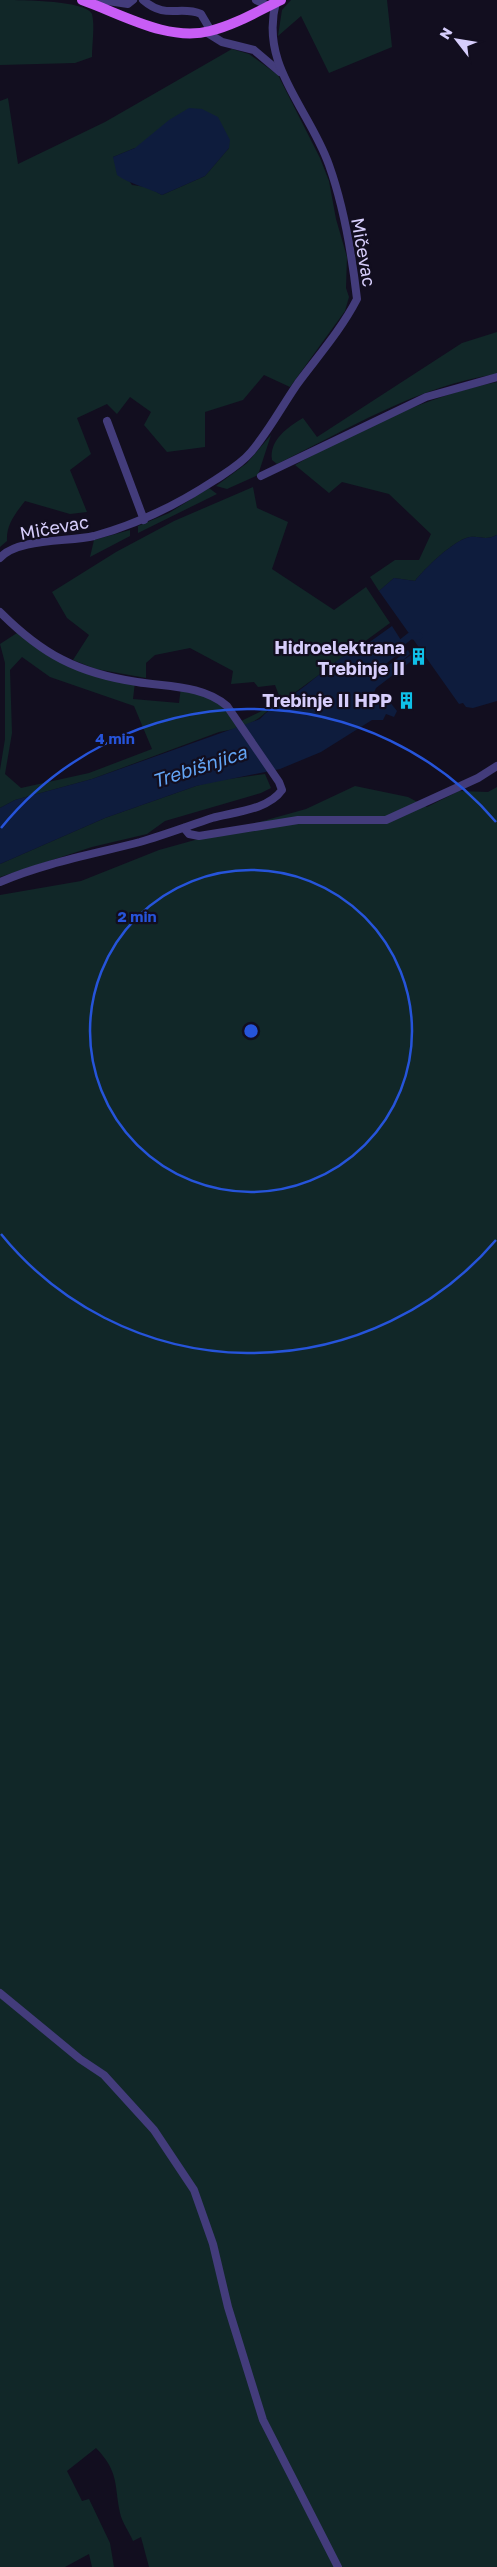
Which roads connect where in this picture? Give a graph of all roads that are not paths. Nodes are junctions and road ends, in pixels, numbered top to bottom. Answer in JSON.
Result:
{"nodes":[{"id":1,"x":83,"y":0,"type":"edge"},
{"id":2,"x":101,"y":0,"type":"edge"},
{"id":3,"x":133,"y":0,"type":"edge"},
{"id":4,"x":143,"y":0,"type":"edge"},
{"id":5,"x":256,"y":0,"type":"edge"},
{"id":6,"x":275,"y":3,"type":"edge"},
{"id":7,"x":208,"y":32,"type":"junction"},
{"id":8,"x":280,"y":72,"type":"junction"},
{"id":9,"x":497,"y":377,"type":"edge"},
{"id":10,"x":107,"y":421,"type":"dead end"},
{"id":11,"x":261,"y":476,"type":"dead end"},
{"id":12,"x":144,"y":520,"type":"junction"},
{"id":13,"x":0,"y":558,"type":"edge"},
{"id":14,"x":0,"y":612,"type":"edge"},
{"id":15,"x":497,"y":766,"type":"edge"},
{"id":16,"x":184,"y":828,"type":"junction"},
{"id":17,"x":0,"y":882,"type":"edge"},
{"id":18,"x":0,"y":1993,"type":"edge"},
{"id":19,"x":338,"y":2567,"type":"edge"}],
"edges":[{"from":1,"to":7,"type":"main road"},
{"from":2,"to":3,"type":"street"},
{"from":4,"to":7,"type":"street"},
{"from":5,"to":6,"type":"street"},
{"from":6,"to":7,"type":"main road"},
{"from":6,"to":8,"type":"street","name":"Mičevac"},
{"from":7,"to":8,"type":"street"},
{"from":8,"to":12,"type":"street","name":"Mičevac"},
{"from":9,"to":11,"type":"street"},
{"from":10,"to":12,"type":"street"},
{"from":12,"to":13,"type":"street","name":"Mičevac"},
{"from":14,"to":16,"type":"street"},
{"from":15,"to":16,"type":"street"},
{"from":16,"to":17,"type":"street"},
{"from":18,"to":19,"type":"street"}]}
